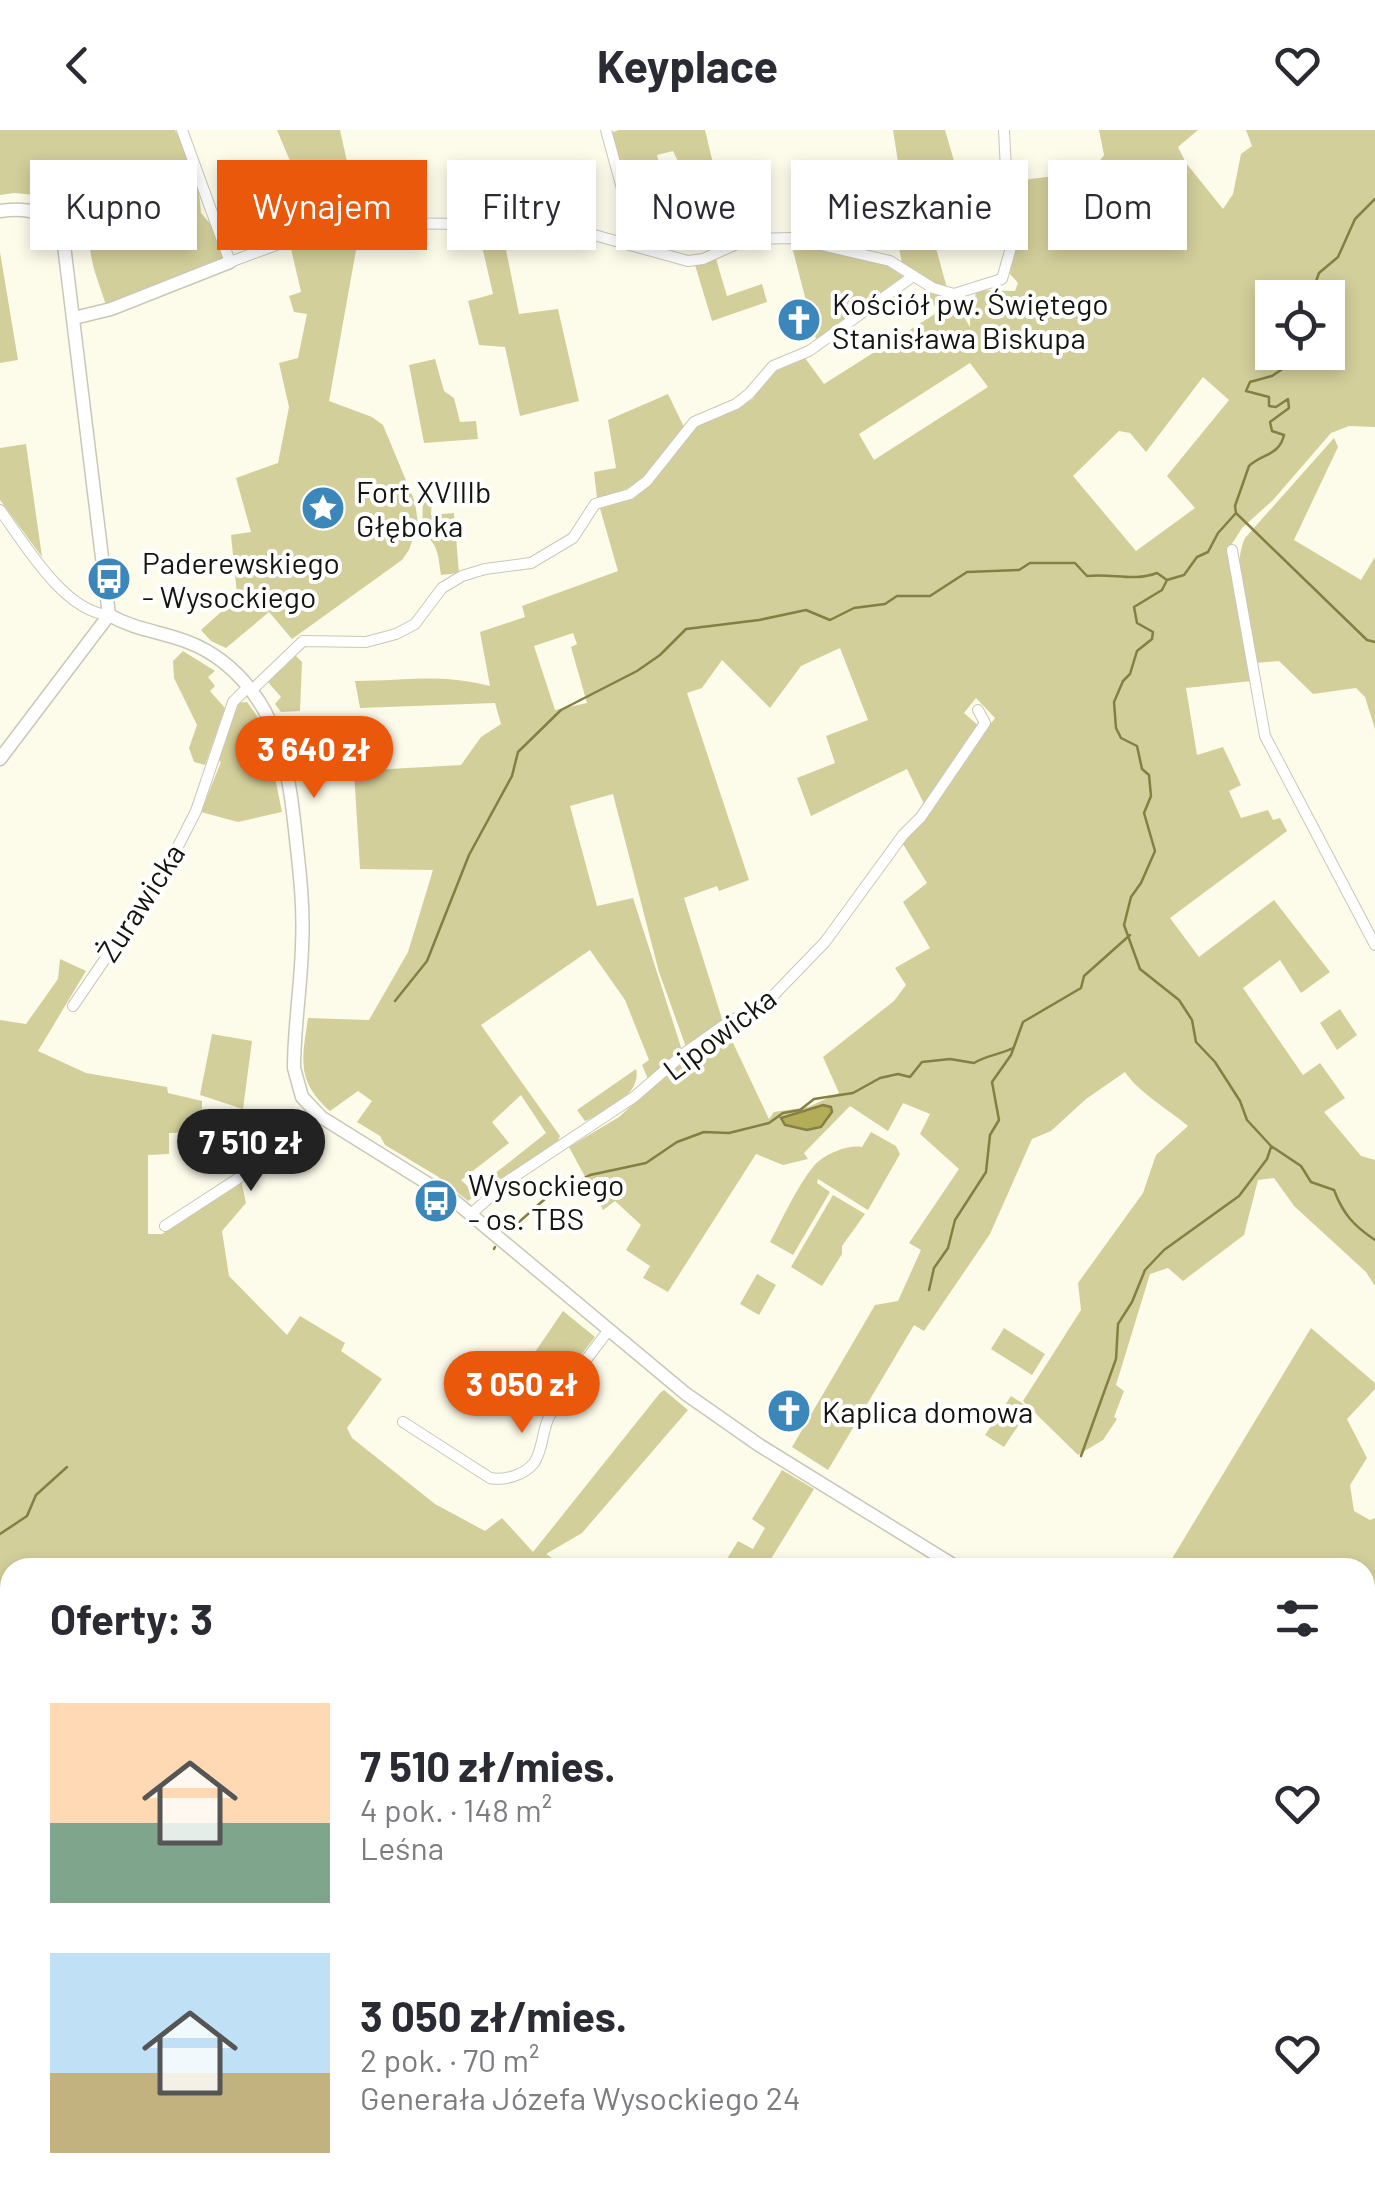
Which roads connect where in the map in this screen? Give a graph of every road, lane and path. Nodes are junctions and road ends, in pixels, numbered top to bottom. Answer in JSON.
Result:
{"nodes":[{"id":1,"x":182,"y":130,"type":"edge"},
{"id":2,"x":606,"y":130,"type":"edge"},
{"id":3,"x":1004,"y":130,"type":"edge"},
{"id":4,"x":616,"y":167,"type":"edge"},
{"id":5,"x":0,"y":211,"type":"edge"},
{"id":6,"x":771,"y":238,"type":"edge"},
{"id":7,"x":616,"y":242,"type":"edge"},
{"id":8,"x":650,"y":250,"type":"edge"},
{"id":9,"x":722,"y":250,"type":"edge"},
{"id":10,"x":230,"y":262,"type":"junction"},
{"id":11,"x":912,"y":277,"type":"junction"},
{"id":12,"x":74,"y":318,"type":"junction"},
{"id":13,"x":0,"y":510,"type":"edge"},
{"id":14,"x":1232,"y":550,"type":"dead end"},
{"id":15,"x":109,"y":616,"type":"junction"},
{"id":16,"x":250,"y":688,"type":"junction"},
{"id":17,"x":978,"y":710,"type":"dead end"},
{"id":18,"x":0,"y":758,"type":"edge"},
{"id":19,"x":1375,"y":945,"type":"edge"},
{"id":20,"x":73,"y":1006,"type":"dead end"},
{"id":21,"x":321,"y":1117,"type":"junction"},
{"id":22,"x":470,"y":1214,"type":"junction"},
{"id":23,"x":165,"y":1226,"type":"dead end"},
{"id":24,"x":608,"y":1331,"type":"junction"},
{"id":25,"x":403,"y":1422,"type":"dead end"},
{"id":26,"x":942,"y":1558,"type":"edge"}],
"edges":[{"from":1,"to":10,"type":"street"},
{"from":2,"to":4,"type":"street"},
{"from":3,"to":11,"type":"street"},
{"from":5,"to":12,"type":"street"},
{"from":6,"to":11,"type":"street"},
{"from":7,"to":10,"type":"street"},
{"from":8,"to":9,"type":"street"},
{"from":10,"to":12,"type":"street"},
{"from":11,"to":16,"type":"street","name":"Żurawicka"},
{"from":12,"to":15,"type":"street"},
{"from":13,"to":15,"type":"street"},
{"from":14,"to":19,"type":"street"},
{"from":15,"to":16,"type":"street"},
{"from":15,"to":18,"type":"street"},
{"from":16,"to":20,"type":"street","name":"Żurawicka"},
{"from":16,"to":21,"type":"street"},
{"from":17,"to":22,"type":"street","name":"Lipowicka"},
{"from":21,"to":22,"type":"street"},
{"from":21,"to":23,"type":"street"},
{"from":22,"to":24,"type":"street"},
{"from":24,"to":25,"type":"street"},
{"from":24,"to":26,"type":"street"}]}
